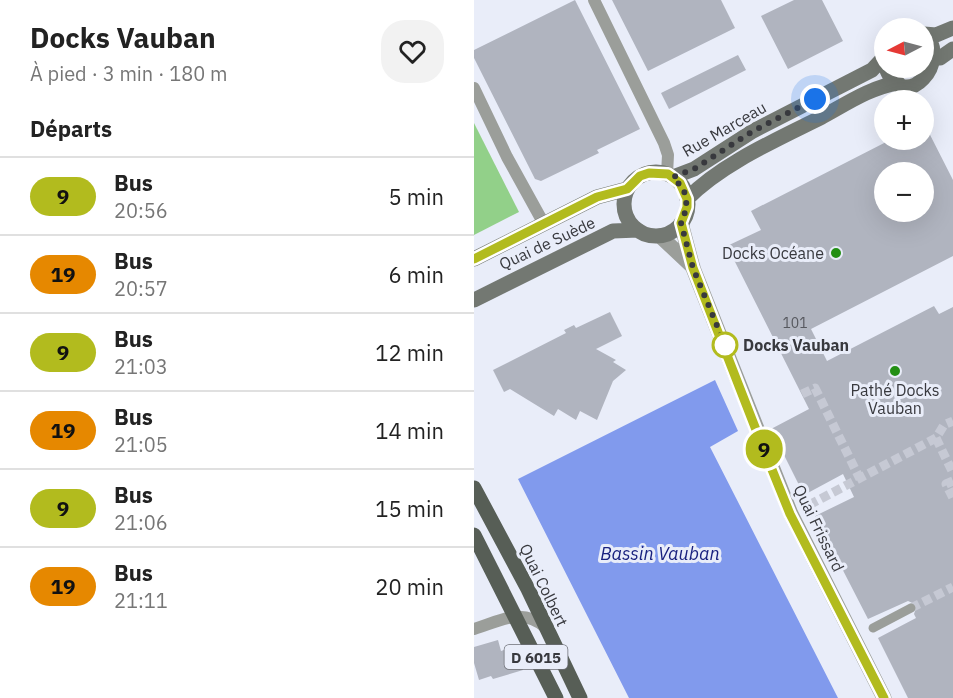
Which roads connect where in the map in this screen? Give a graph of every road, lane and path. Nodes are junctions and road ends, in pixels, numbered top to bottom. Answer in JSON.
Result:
{"nodes":[{"id":1,"x":594,"y":0,"type":"edge"},
{"id":2,"x":953,"y":28,"type":"edge"},
{"id":3,"x":934,"y":35,"type":"edge"},
{"id":4,"x":934,"y":43,"type":"edge"},
{"id":5,"x":953,"y":49,"type":"edge"},
{"id":6,"x":940,"y":58,"type":"junction"},
{"id":7,"x":874,"y":68,"type":"edge"},
{"id":8,"x":894,"y":78,"type":"edge"},
{"id":9,"x":898,"y":83,"type":"junction"},
{"id":10,"x":474,"y":88,"type":"edge"},
{"id":11,"x":670,"y":176,"type":"junction"},
{"id":12,"x":627,"y":189,"type":"junction"},
{"id":13,"x":687,"y":199,"type":"junction"},
{"id":14,"x":681,"y":223,"type":"junction"},
{"id":15,"x":544,"y":224,"type":"junction"},
{"id":16,"x":638,"y":230,"type":"junction"},
{"id":17,"x":660,"y":236,"type":"junction"},
{"id":18,"x":474,"y":259,"type":"edge"},
{"id":19,"x":693,"y":268,"type":"junction"},
{"id":20,"x":474,"y":300,"type":"edge"},
{"id":21,"x":474,"y":488,"type":"edge"},
{"id":22,"x":474,"y":535,"type":"edge"},
{"id":23,"x":528,"y":590,"type":"junction"},
{"id":24,"x":911,"y":608,"type":"tunnel mouth"},
{"id":25,"x":516,"y":617,"type":"junction"},
{"id":26,"x":545,"y":627,"type":"junction"},
{"id":27,"x":873,"y":628,"type":"dead end"},
{"id":28,"x":474,"y":629,"type":"edge"},
{"id":29,"x":556,"y":698,"type":"edge"},
{"id":30,"x":580,"y":698,"type":"edge"},
{"id":31,"x":884,"y":698,"type":"edge"}],
"edges":[{"from":1,"to":11,"type":"street"},
{"from":2,"to":3,"type":"main road"},
{"from":4,"to":6,"type":"main road"},
{"from":5,"to":6,"type":"main road"},
{"from":6,"to":9,"type":"main road"},
{"from":7,"to":11,"type":"main road","name":"Rue Marceau"},
{"from":8,"to":9,"type":"main road","name":"Rue Marceau"},
{"from":9,"to":13,"type":"main road"},
{"from":10,"to":15,"type":"street"},
{"from":11,"to":12,"type":"main road"},
{"from":11,"to":13,"type":"main road"},
{"from":12,"to":15,"type":"main road","name":"Quai de Suède"},
{"from":12,"to":16,"type":"main road"},
{"from":13,"to":14,"type":"main road"},
{"from":14,"to":17,"type":"main road"},
{"from":14,"to":19,"type":"street","name":"Quai Frissard"},
{"from":15,"to":18,"type":"main road","name":"Quai de Suède"},
{"from":16,"to":17,"type":"main road"},
{"from":16,"to":20,"type":"main road","name":"Quai de Suède"},
{"from":17,"to":19,"type":"street","name":"Quai Frissard"},
{"from":19,"to":31,"type":"street","name":"Quai Frissard"},
{"from":21,"to":23,"type":"main road","name":"Quai Colbert","number":"D 6015"},
{"from":22,"to":25,"type":"main road","number":"D 6015"},
{"from":23,"to":25,"type":"street"},
{"from":23,"to":26,"type":"main road","name":"Quai Colbert","number":"D 6015"},
{"from":24,"to":27,"type":"street"},
{"from":25,"to":26,"type":"street"},
{"from":25,"to":28,"type":"street"},
{"from":25,"to":29,"type":"main road","number":"D 6015"},
{"from":26,"to":30,"type":"main road","name":"Quai Colbert","number":"D 6015"}]}
